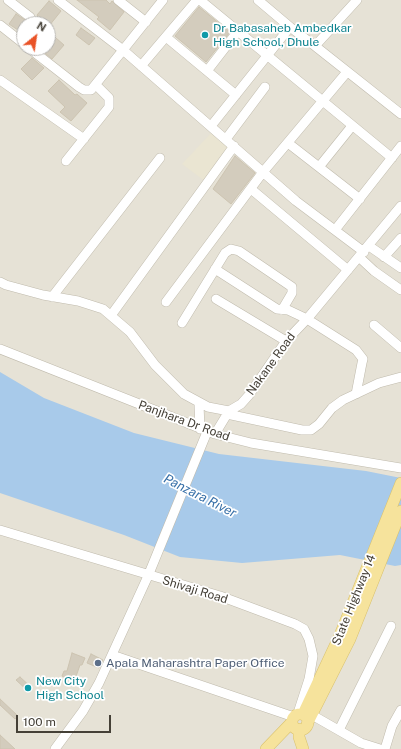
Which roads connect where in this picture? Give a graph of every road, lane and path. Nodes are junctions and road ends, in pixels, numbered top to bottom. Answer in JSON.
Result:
{"nodes":[{"id":1,"x":8,"y":0,"type":"edge"},
{"id":2,"x":58,"y":0,"type":"edge"},
{"id":3,"x":118,"y":0,"type":"edge"},
{"id":4,"x":163,"y":0,"type":"edge"},
{"id":5,"x":197,"y":0,"type":"edge"},
{"id":6,"x":200,"y":0,"type":"edge"},
{"id":7,"x":258,"y":0,"type":"edge"},
{"id":8,"x":356,"y":0,"type":"edge"},
{"id":9,"x":29,"y":16,"type":"edge"},
{"id":10,"x":146,"y":22,"type":"junction"},
{"id":11,"x":0,"y":25,"type":"edge"},
{"id":12,"x":290,"y":27,"type":"junction"},
{"id":13,"x":238,"y":32,"type":"junction"},
{"id":14,"x":166,"y":37,"type":"junction"},
{"id":15,"x":16,"y":38,"type":"edge"},
{"id":16,"x":314,"y":46,"type":"junction"},
{"id":17,"x":123,"y":50,"type":"junction"},
{"id":18,"x":39,"y":56,"type":"edge"},
{"id":19,"x":268,"y":56,"type":"junction"},
{"id":20,"x":141,"y":66,"type":"junction"},
{"id":21,"x":207,"y":71,"type":"junction"},
{"id":22,"x":347,"y":72,"type":"junction"},
{"id":23,"x":0,"y":80,"type":"edge"},
{"id":24,"x":97,"y":86,"type":"junction"},
{"id":25,"x":265,"y":87,"type":"dead end"},
{"id":26,"x":236,"y":95,"type":"junction"},
{"id":27,"x":322,"y":101,"type":"junction"},
{"id":28,"x":401,"y":114,"type":"edge"},
{"id":29,"x":211,"y":126,"type":"junction"},
{"id":30,"x":352,"y":126,"type":"junction"},
{"id":31,"x":84,"y":139,"type":"junction"},
{"id":32,"x":226,"y":139,"type":"junction"},
{"id":33,"x":288,"y":143,"type":"junction"},
{"id":34,"x":234,"y":146,"type":"junction"},
{"id":35,"x":401,"y":146,"type":"edge"},
{"id":36,"x":160,"y":158,"type":"dead end"},
{"id":37,"x":392,"y":158,"type":"junction"},
{"id":38,"x":66,"y":162,"type":"dead end"},
{"id":39,"x":319,"y":167,"type":"junction"},
{"id":40,"x":264,"y":172,"type":"junction"},
{"id":41,"x":251,"y":189,"type":"junction"},
{"id":42,"x":360,"y":199,"type":"junction"},
{"id":43,"x":401,"y":206,"type":"edge"},
{"id":44,"x":336,"y":230,"type":"junction"},
{"id":45,"x":401,"y":238,"type":"edge"},
{"id":46,"x":364,"y":251,"type":"junction"},
{"id":47,"x":384,"y":257,"type":"junction"},
{"id":48,"x":215,"y":268,"type":"junction"},
{"id":49,"x":401,"y":268,"type":"edge"},
{"id":50,"x":348,"y":270,"type":"junction"},
{"id":51,"x":0,"y":282,"type":"edge"},
{"id":52,"x":401,"y":290,"type":"edge"},
{"id":53,"x":52,"y":297,"type":"junction"},
{"id":54,"x":216,"y":299,"type":"dead end"},
{"id":55,"x":166,"y":302,"type":"dead end"},
{"id":56,"x":282,"y":310,"type":"junction"},
{"id":57,"x":112,"y":314,"type":"junction"},
{"id":58,"x":307,"y":319,"type":"junction"},
{"id":59,"x":182,"y":323,"type":"dead end"},
{"id":60,"x":374,"y":325,"type":"dead end"},
{"id":61,"x":286,"y":341,"type":"junction"},
{"id":62,"x":0,"y":348,"type":"edge"},
{"id":63,"x":401,"y":348,"type":"edge"},
{"id":64,"x":401,"y":377,"type":"edge"},
{"id":65,"x":356,"y":394,"type":"junction"},
{"id":66,"x":199,"y":404,"type":"junction"},
{"id":67,"x":228,"y":412,"type":"junction"},
{"id":68,"x":207,"y":432,"type":"junction"},
{"id":69,"x":401,"y":468,"type":"edge"},
{"id":70,"x":401,"y":483,"type":"edge"},
{"id":71,"x":401,"y":511,"type":"edge"},
{"id":72,"x":0,"y":530,"type":"edge"},
{"id":73,"x":148,"y":576,"type":"junction"},
{"id":74,"x":391,"y":626,"type":"dead end"},
{"id":75,"x":345,"y":637,"type":"junction"},
{"id":76,"x":112,"y":655,"type":"junction"},
{"id":77,"x":401,"y":710,"type":"edge"},
{"id":78,"x":301,"y":720,"type":"junction"},
{"id":79,"x":339,"y":730,"type":"junction"},
{"id":80,"x":358,"y":746,"type":"edge"},
{"id":81,"x":55,"y":749,"type":"edge"},
{"id":82,"x":266,"y":749,"type":"edge"},
{"id":83,"x":302,"y":749,"type":"edge"},
{"id":84,"x":380,"y":749,"type":"edge"},
{"id":85,"x":385,"y":749,"type":"edge"}],
"edges":[{"from":1,"to":9,"type":"street"},
{"from":2,"to":17,"type":"street"},
{"from":3,"to":10,"type":"street"},
{"from":4,"to":10,"type":"street"},
{"from":5,"to":14,"type":"street"},
{"from":6,"to":13,"type":"street"},
{"from":7,"to":12,"type":"street"},
{"from":8,"to":16,"type":"street"},
{"from":10,"to":17,"type":"street"},
{"from":11,"to":15,"type":"street"},
{"from":12,"to":16,"type":"street"},
{"from":12,"to":19,"type":"street"},
{"from":13,"to":19,"type":"street"},
{"from":13,"to":21,"type":"street"},
{"from":14,"to":20,"type":"street"},
{"from":14,"to":21,"type":"street"},
{"from":16,"to":22,"type":"street"},
{"from":17,"to":20,"type":"street"},
{"from":17,"to":24,"type":"street"},
{"from":18,"to":24,"type":"street"},
{"from":19,"to":26,"type":"street"},
{"from":19,"to":27,"type":"street"},
{"from":20,"to":29,"type":"street"},
{"from":21,"to":26,"type":"street"},
{"from":22,"to":27,"type":"street"},
{"from":22,"to":28,"type":"street"},
{"from":23,"to":31,"type":"street"},
{"from":24,"to":31,"type":"street"},
{"from":25,"to":32,"type":"street"},
{"from":26,"to":29,"type":"street"},
{"from":27,"to":30,"type":"street"},
{"from":27,"to":33,"type":"street"},
{"from":29,"to":32,"type":"street"},
{"from":30,"to":37,"type":"street"},
{"from":30,"to":39,"type":"street"},
{"from":31,"to":38,"type":"street"},
{"from":32,"to":34,"type":"street"},
{"from":33,"to":39,"type":"street"},
{"from":33,"to":40,"type":"street"},
{"from":34,"to":40,"type":"street"},
{"from":34,"to":57,"type":"street"},
{"from":35,"to":37,"type":"street"},
{"from":36,"to":53,"type":"street"},
{"from":37,"to":42,"type":"street"},
{"from":39,"to":42,"type":"street"},
{"from":40,"to":41,"type":"street"},
{"from":40,"to":44,"type":"street"},
{"from":41,"to":50,"type":"street"},
{"from":41,"to":55,"type":"street"},
{"from":42,"to":44,"type":"street"},
{"from":43,"to":46,"type":"street","name":"Nakane Road"},
{"from":44,"to":46,"type":"street"},
{"from":45,"to":47,"type":"street"},
{"from":46,"to":47,"type":"street"},
{"from":46,"to":50,"type":"street","name":"Nakane Road"},
{"from":46,"to":52,"type":"street"},
{"from":47,"to":49,"type":"street"},
{"from":48,"to":56,"type":"street"},
{"from":48,"to":56,"type":"street"},
{"from":48,"to":59,"type":"street"},
{"from":50,"to":58,"type":"street","name":"Nakane Road"},
{"from":51,"to":53,"type":"street"},
{"from":53,"to":57,"type":"street"},
{"from":54,"to":61,"type":"street"},
{"from":56,"to":58,"type":"street"},
{"from":57,"to":66,"type":"street"},
{"from":58,"to":61,"type":"street","name":"Nakane Road"},
{"from":58,"to":65,"type":"street"},
{"from":60,"to":63,"type":"street"},
{"from":61,"to":67,"type":"street","name":"Nakane Road"},
{"from":62,"to":68,"type":"street","name":"Panjhara Dr Road"},
{"from":64,"to":65,"type":"street"},
{"from":65,"to":67,"type":"street"},
{"from":66,"to":67,"type":"street"},
{"from":66,"to":68,"type":"street"},
{"from":67,"to":68,"type":"street"},
{"from":68,"to":69,"type":"street","name":"Panjhara Dr Road"},
{"from":68,"to":73,"type":"street"},
{"from":70,"to":75,"type":"main road","name":"State Highway 14"},
{"from":71,"to":75,"type":"main road","name":"State Highway 14"},
{"from":72,"to":73,"type":"street","name":"Shivaji Road"},
{"from":73,"to":76,"type":"street"},
{"from":73,"to":78,"type":"street","name":"Shivaji Road"},
{"from":74,"to":79,"type":"street"},
{"from":75,"to":78,"type":"main road","name":"State Highway 14"},
{"from":76,"to":78,"type":"street"},
{"from":76,"to":81,"type":"street"},
{"from":77,"to":85,"type":"street"},
{"from":78,"to":79,"type":"street"},
{"from":78,"to":82,"type":"main road","name":"State Highway 14"},
{"from":78,"to":83,"type":"main road"},
{"from":79,"to":80,"type":"street"},
{"from":80,"to":84,"type":"street"}]}
